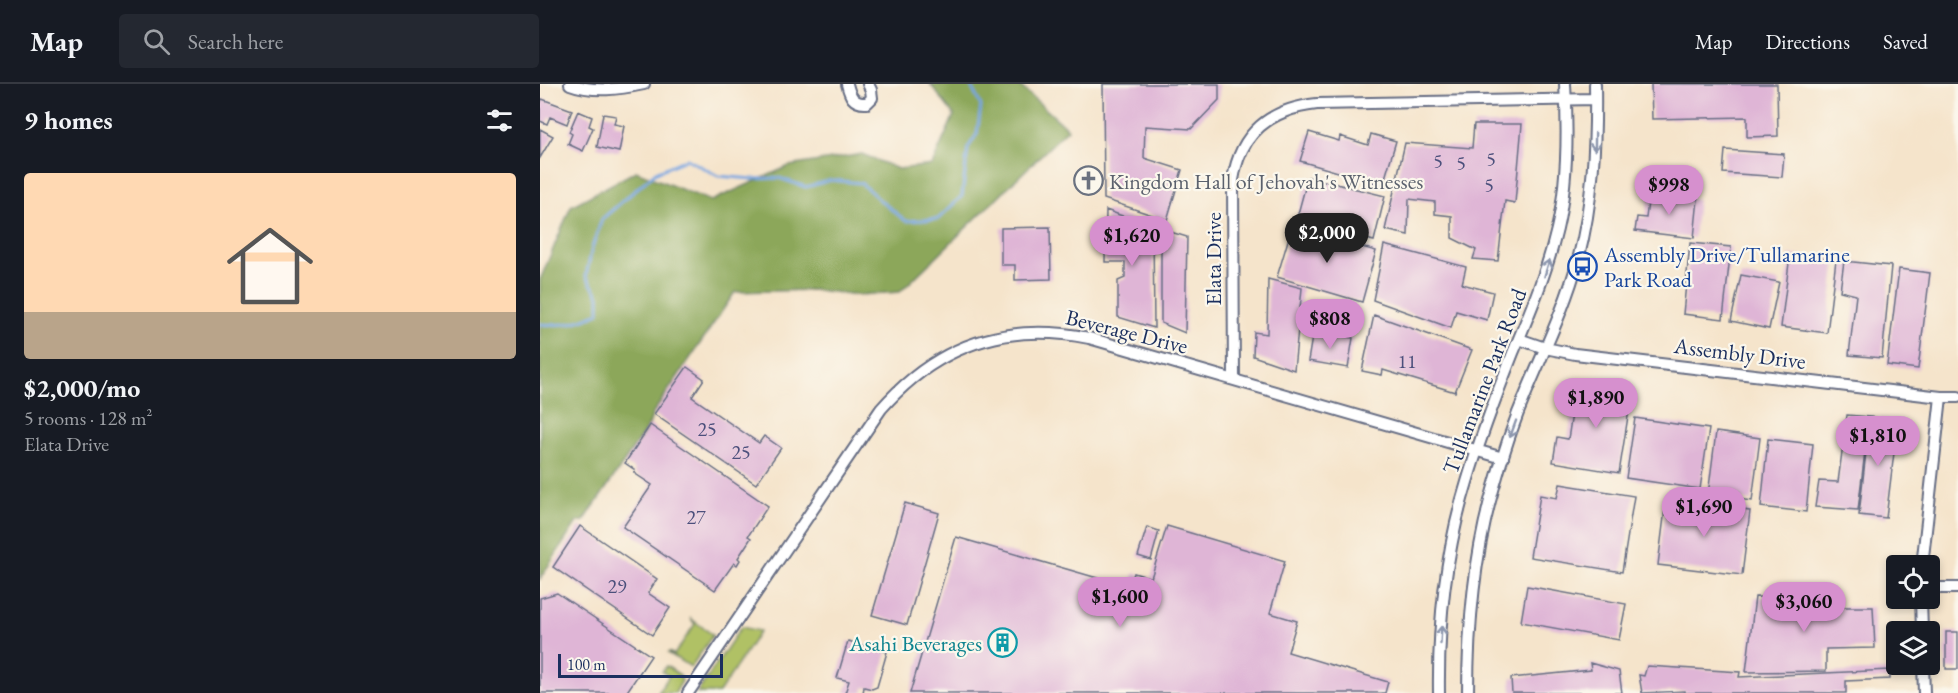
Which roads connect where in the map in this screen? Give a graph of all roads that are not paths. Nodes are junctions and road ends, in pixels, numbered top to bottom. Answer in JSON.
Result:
{"nodes":[{"id":1,"x":570,"y":84,"type":"edge"},
{"id":2,"x":644,"y":84,"type":"edge"},
{"id":3,"x":847,"y":84,"type":"edge"},
{"id":4,"x":868,"y":84,"type":"edge"},
{"id":5,"x":1565,"y":84,"type":"edge"},
{"id":6,"x":1594,"y":84,"type":"edge"},
{"id":7,"x":1595,"y":99,"type":"junction"},
{"id":8,"x":1566,"y":100,"type":"junction"},
{"id":9,"x":1519,"y":339,"type":"junction"},
{"id":10,"x":1545,"y":348,"type":"junction"},
{"id":11,"x":1234,"y":380,"type":"junction"},
{"id":12,"x":1941,"y":397,"type":"junction"},
{"id":13,"x":1958,"y":397,"type":"edge"},
{"id":14,"x":1476,"y":451,"type":"junction"},
{"id":15,"x":1503,"y":458,"type":"junction"},
{"id":16,"x":1923,"y":555,"type":"edge"},
{"id":17,"x":1940,"y":588,"type":"edge"},
{"id":18,"x":1958,"y":588,"type":"edge"},
{"id":19,"x":1923,"y":675,"type":"edge"},
{"id":20,"x":688,"y":693,"type":"edge"},
{"id":21,"x":1439,"y":693,"type":"edge"},
{"id":22,"x":1468,"y":693,"type":"edge"},
{"id":23,"x":1924,"y":693,"type":"edge"}],
"edges":[{"from":1,"to":2,"type":"street"},
{"from":3,"to":4,"type":"street"},
{"from":5,"to":8,"type":"street","name":"Tullamarine Park Road"},
{"from":6,"to":7,"type":"street","name":"Tullamarine Park Road"},
{"from":7,"to":8,"type":"street","name":"Elata Drive"},
{"from":7,"to":10,"type":"street","name":"Tullamarine Park Road","one_way":true},
{"from":9,"to":8,"type":"street","name":"Tullamarine Park Road","one_way":true},
{"from":8,"to":11,"type":"street","name":"Elata Drive"},
{"from":9,"to":10,"type":"street","name":"Assembly Drive"},
{"from":9,"to":14,"type":"street","name":"Tullamarine Park Road"},
{"from":10,"to":12,"type":"street","name":"Assembly Drive"},
{"from":10,"to":15,"type":"street","name":"Tullamarine Park Road","one_way":true},
{"from":11,"to":14,"type":"street","name":"Beverage Drive"},
{"from":11,"to":20,"type":"street","name":"Beverage Drive"},
{"from":12,"to":13,"type":"street","name":"Assembly Drive"},
{"from":12,"to":16,"type":"street"},
{"from":14,"to":15,"type":"street","name":"Beverage Drive"},
{"from":21,"to":14,"type":"street","name":"Tullamarine Park Road","one_way":true},
{"from":15,"to":22,"type":"street","name":"Tullamarine Park Road"},
{"from":17,"to":18,"type":"street"},
{"from":19,"to":23,"type":"street"}]}
